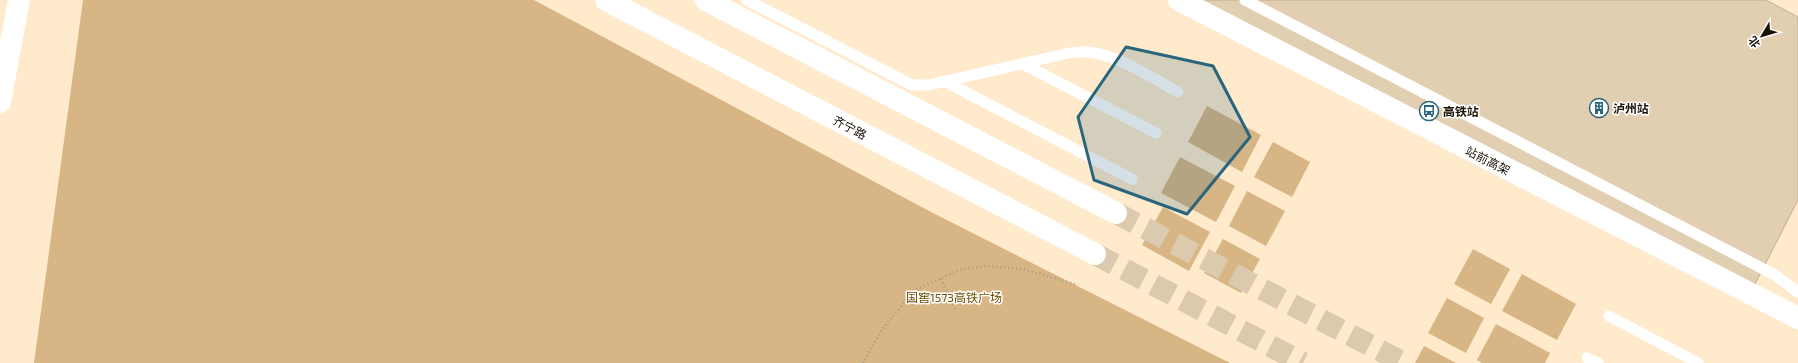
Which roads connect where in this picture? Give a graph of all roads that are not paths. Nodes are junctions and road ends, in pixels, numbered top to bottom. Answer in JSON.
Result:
{"nodes":[{"id":1,"x":19,"y":0,"type":"edge"},
{"id":2,"x":606,"y":0,"type":"edge"},
{"id":3,"x":706,"y":0,"type":"edge"},
{"id":4,"x":747,"y":0,"type":"edge"},
{"id":5,"x":1180,"y":0,"type":"edge"},
{"id":6,"x":1245,"y":0,"type":"edge"},
{"id":7,"x":1023,"y":64,"type":"junction"},
{"id":8,"x":944,"y":82,"type":"junction"},
{"id":9,"x":1178,"y":92,"type":"dead end"},
{"id":10,"x":0,"y":102,"type":"edge"},
{"id":11,"x":1156,"y":133,"type":"dead end"},
{"id":12,"x":1132,"y":180,"type":"dead end"},
{"id":13,"x":1116,"y":213,"type":"tunnel mouth"},
{"id":14,"x":1094,"y":254,"type":"tunnel mouth"},
{"id":15,"x":1798,"y":292,"type":"edge"},
{"id":16,"x":1609,"y":316,"type":"dead end"},
{"id":17,"x":1798,"y":318,"type":"edge"},
{"id":18,"x":1587,"y":358,"type":"dead end"},
{"id":19,"x":1598,"y":363,"type":"edge"},
{"id":20,"x":1698,"y":363,"type":"edge"}],
"edges":[{"from":1,"to":10,"type":"street"},
{"from":2,"to":14,"type":"street","name":"齐宁路"},
{"from":3,"to":13,"type":"street"},
{"from":4,"to":8,"type":"lane"},
{"from":5,"to":17,"type":"street","name":"站前高架"},
{"from":6,"to":15,"type":"lane"},
{"from":7,"to":8,"type":"lane"},
{"from":7,"to":9,"type":"lane"},
{"from":7,"to":11,"type":"lane"},
{"from":8,"to":12,"type":"lane"},
{"from":16,"to":20,"type":"lane"},
{"from":18,"to":19,"type":"lane"}]}
